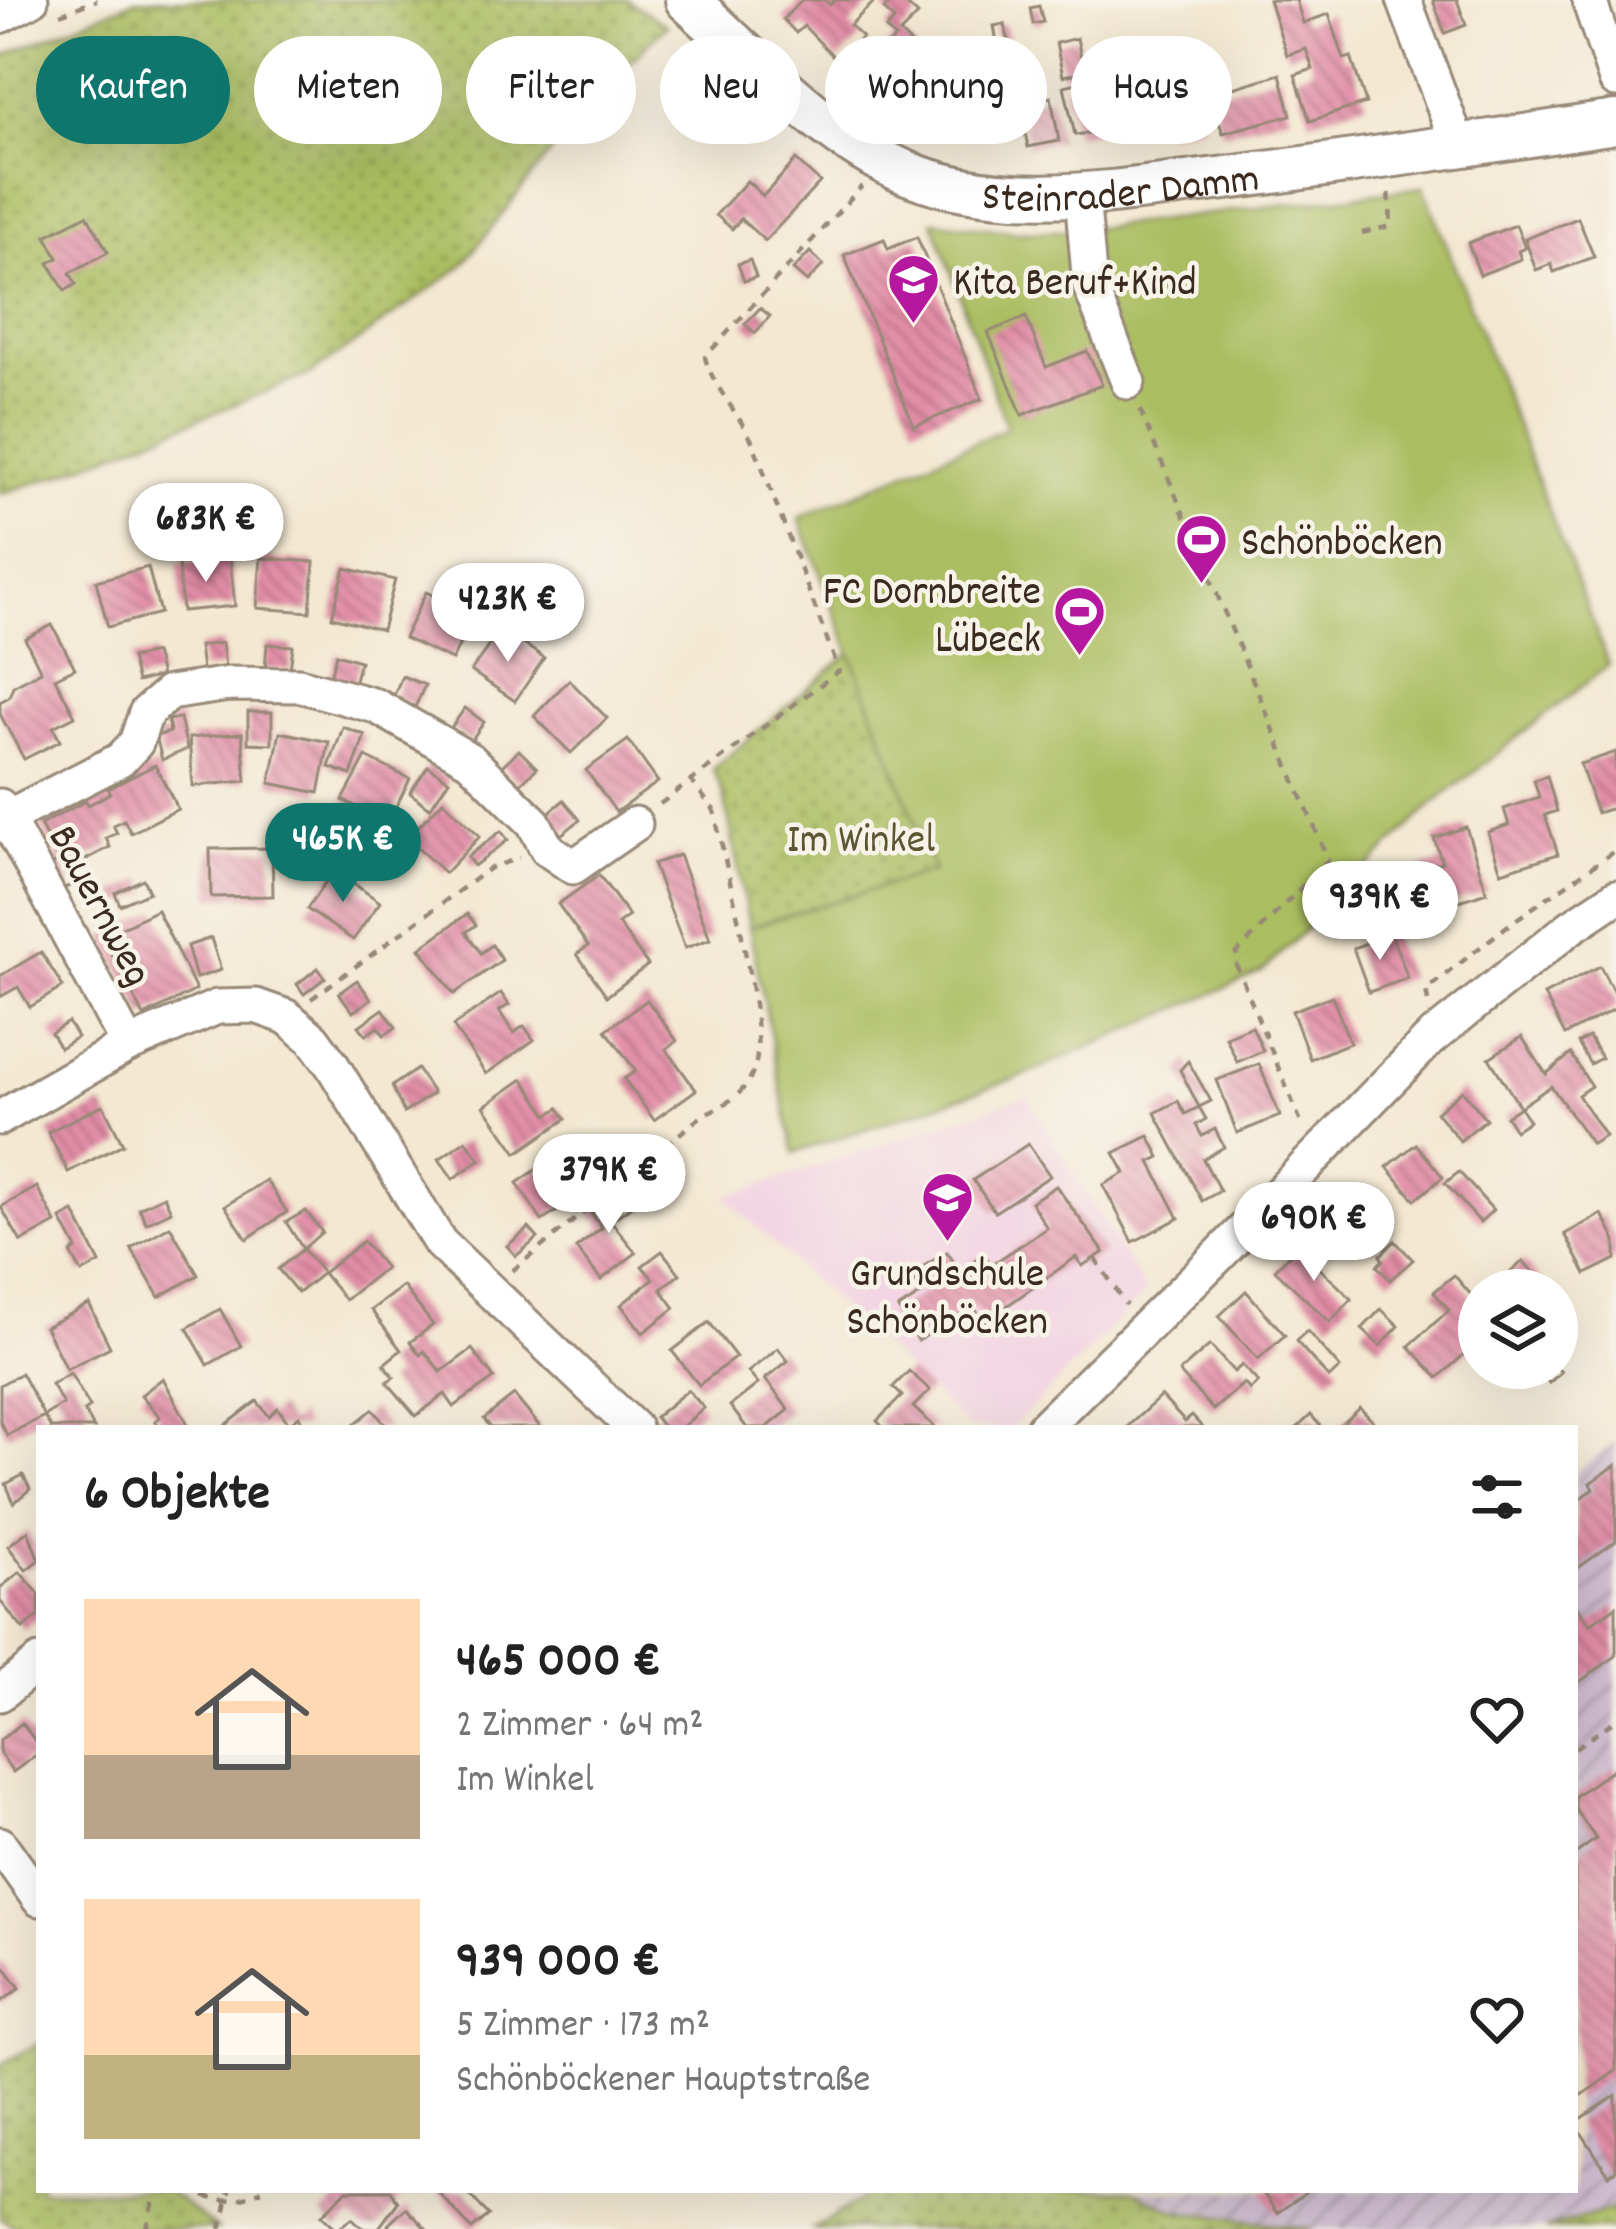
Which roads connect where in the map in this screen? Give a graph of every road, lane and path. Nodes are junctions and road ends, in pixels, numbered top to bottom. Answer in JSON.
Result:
{"nodes":[{"id":1,"x":31,"y":0,"type":"edge"},
{"id":2,"x":687,"y":0,"type":"edge"},
{"id":3,"x":1404,"y":0,"type":"edge"},
{"id":4,"x":1589,"y":0,"type":"edge"},
{"id":5,"x":0,"y":16,"type":"edge"},
{"id":6,"x":1616,"y":80,"type":"edge"},
{"id":7,"x":1616,"y":122,"type":"edge"},
{"id":8,"x":1459,"y":147,"type":"junction"},
{"id":9,"x":876,"y":158,"type":"junction"},
{"id":10,"x":1386,"y":159,"type":"junction"},
{"id":11,"x":1082,"y":195,"type":"junction"},
{"id":12,"x":1362,"y":232,"type":"dead end"},
{"id":13,"x":1128,"y":382,"type":"joint"},
{"id":14,"x":691,"y":781,"type":"junction"},
{"id":15,"x":3,"y":812,"type":"edge"},
{"id":16,"x":635,"y":824,"type":"joint"},
{"id":17,"x":547,"y":848,"type":"junction"},
{"id":18,"x":1616,"y":897,"type":"edge"},
{"id":19,"x":287,"y":1017,"type":"junction"},
{"id":20,"x":128,"y":1045,"type":"junction"},
{"id":21,"x":0,"y":1118,"type":"edge"},
{"id":22,"x":1315,"y":1155,"type":"junction"},
{"id":23,"x":1095,"y":1258,"type":"dead end"},
{"id":24,"x":488,"y":1290,"type":"junction"},
{"id":25,"x":1132,"y":1315,"type":"dead end"},
{"id":26,"x":631,"y":1425,"type":"edge"},
{"id":27,"x":1046,"y":1425,"type":"edge"},
{"id":28,"x":36,"y":1664,"type":"edge"},
{"id":29,"x":0,"y":1694,"type":"edge"},
{"id":30,"x":1616,"y":1720,"type":"edge"},
{"id":31,"x":1578,"y":1746,"type":"edge"},
{"id":32,"x":0,"y":1844,"type":"edge"},
{"id":33,"x":36,"y":1895,"type":"edge"},
{"id":34,"x":155,"y":2193,"type":"edge"},
{"id":35,"x":194,"y":2193,"type":"edge"},
{"id":36,"x":229,"y":2193,"type":"edge"},
{"id":37,"x":253,"y":2193,"type":"edge"},
{"id":38,"x":230,"y":2201,"type":"junction"},
{"id":39,"x":147,"y":2229,"type":"edge"},
{"id":40,"x":220,"y":2229,"type":"edge"}],
"edges":[{"from":1,"to":5,"type":"street"},
{"from":2,"to":9,"type":"main road","name":"Steinrader Damm"},
{"from":3,"to":8,"type":"street"},
{"from":4,"to":6,"type":"street"},
{"from":7,"to":8,"type":"main road","name":"Steinrader Damm"},
{"from":8,"to":10,"type":"main road","name":"Steinrader Damm"},
{"from":9,"to":11,"type":"main road","name":"Steinrader Damm"},
{"from":9,"to":14,"type":"path"},
{"from":10,"to":11,"type":"main road","name":"Steinrader Damm"},
{"from":10,"to":12,"type":"path"},
{"from":11,"to":13,"type":"street"},
{"from":13,"to":22,"type":"path"},
{"from":14,"to":16,"type":"path"},
{"from":14,"to":24,"type":"path"},
{"from":15,"to":17,"type":"street"},
{"from":15,"to":20,"type":"street","name":"Bauernweg"},
{"from":16,"to":17,"type":"street"},
{"from":17,"to":19,"type":"path"},
{"from":18,"to":22,"type":"street"},
{"from":19,"to":20,"type":"street"},
{"from":19,"to":24,"type":"street"},
{"from":20,"to":21,"type":"street"},
{"from":22,"to":27,"type":"street"},
{"from":23,"to":25,"type":"path"},
{"from":24,"to":26,"type":"street"},
{"from":28,"to":29,"type":"street"},
{"from":30,"to":31,"type":"path"},
{"from":32,"to":33,"type":"street"},
{"from":34,"to":39,"type":"path"},
{"from":35,"to":38,"type":"path"},
{"from":36,"to":38,"type":"path"},
{"from":37,"to":38,"type":"path"},
{"from":38,"to":40,"type":"path"}]}
